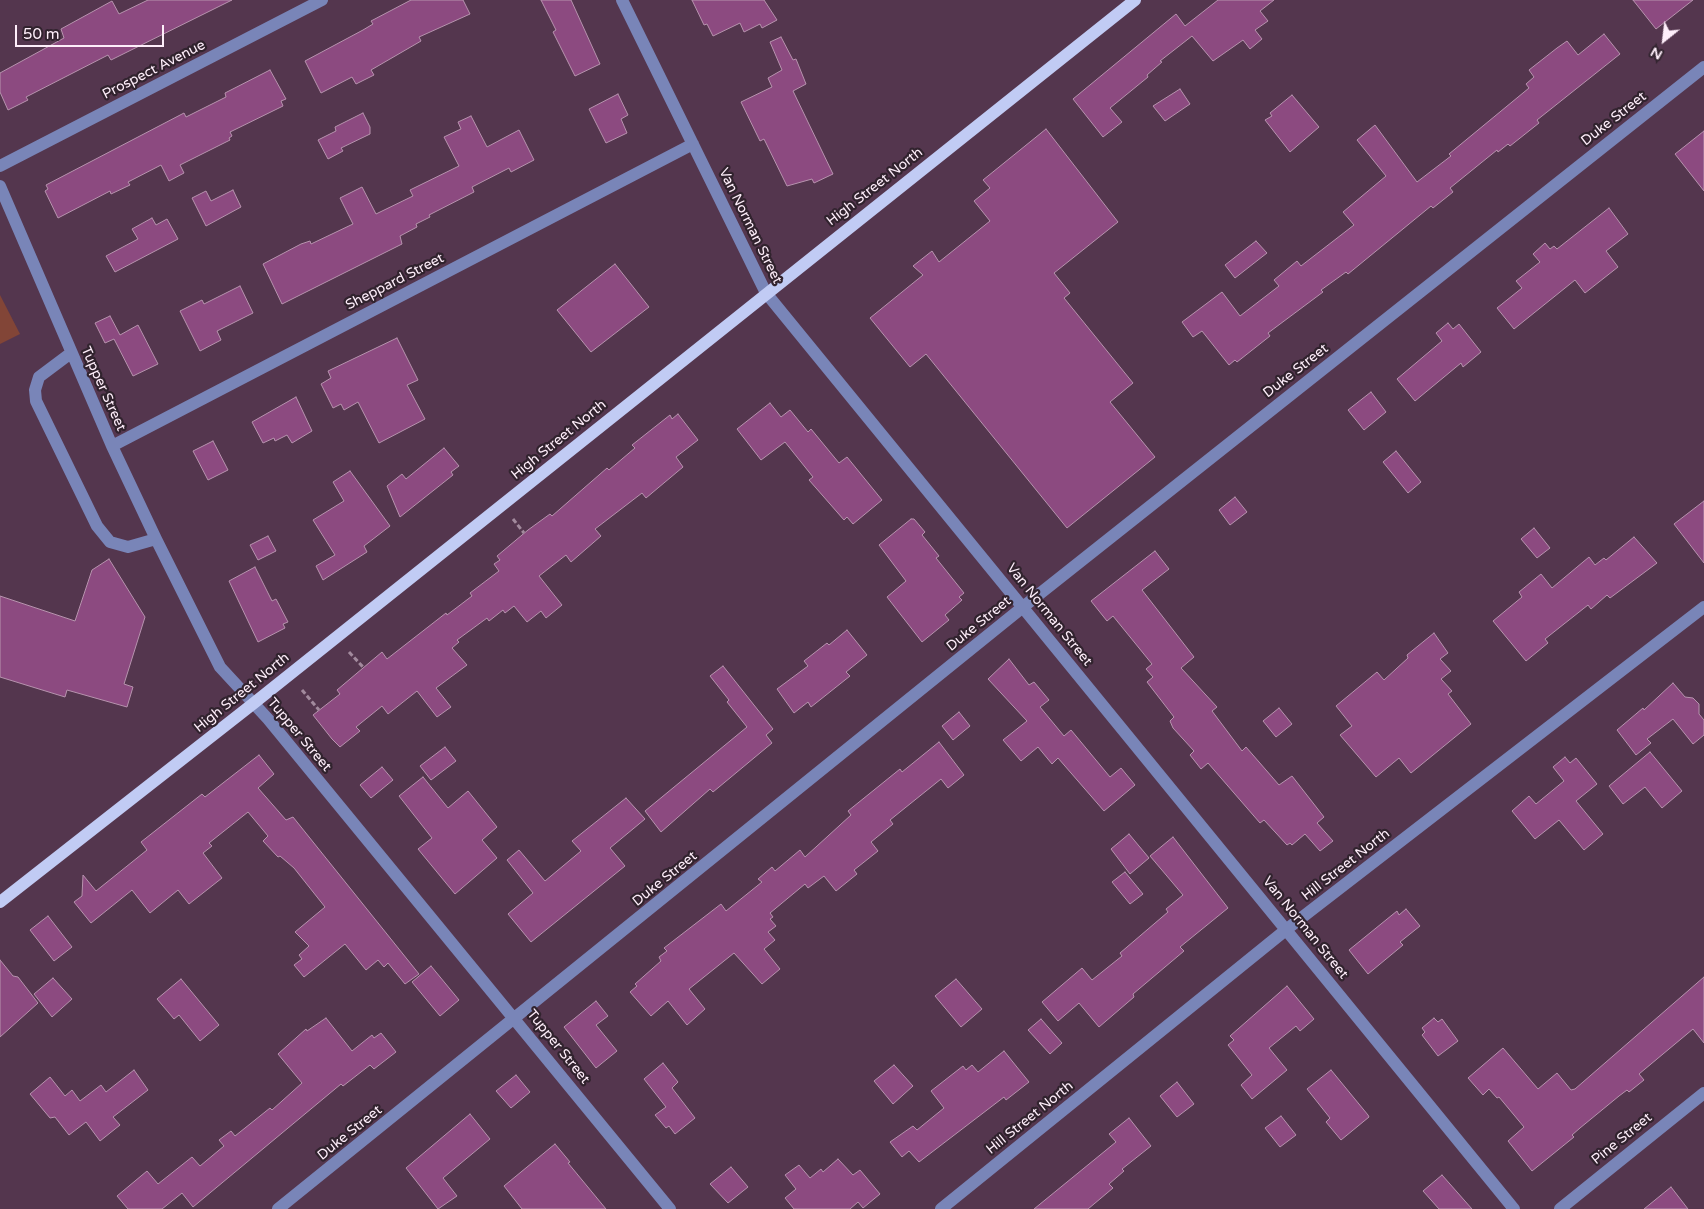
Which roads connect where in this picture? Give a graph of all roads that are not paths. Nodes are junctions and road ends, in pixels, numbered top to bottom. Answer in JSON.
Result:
{"nodes":[{"id":1,"x":322,"y":0,"type":"edge"},
{"id":2,"x":622,"y":0,"type":"edge"},
{"id":3,"x":1135,"y":0,"type":"edge"},
{"id":4,"x":1704,"y":67,"type":"edge"},
{"id":5,"x":693,"y":144,"type":"junction"},
{"id":6,"x":0,"y":166,"type":"edge"},
{"id":7,"x":0,"y":186,"type":"edge"},
{"id":8,"x":766,"y":293,"type":"junction"},
{"id":9,"x":71,"y":353,"type":"junction"},
{"id":10,"x":112,"y":446,"type":"junction"},
{"id":11,"x":156,"y":539,"type":"junction"},
{"id":12,"x":1704,"y":606,"type":"edge"},
{"id":13,"x":1023,"y":607,"type":"junction"},
{"id":14,"x":254,"y":703,"type":"junction"},
{"id":15,"x":0,"y":902,"type":"edge"},
{"id":16,"x":1287,"y":930,"type":"junction"},
{"id":17,"x":516,"y":1019,"type":"junction"},
{"id":18,"x":1704,"y":1093,"type":"edge"},
{"id":19,"x":278,"y":1209,"type":"edge"},
{"id":20,"x":670,"y":1209,"type":"edge"},
{"id":21,"x":941,"y":1209,"type":"edge"},
{"id":22,"x":1514,"y":1209,"type":"edge"},
{"id":23,"x":1560,"y":1209,"type":"edge"}],
"edges":[{"from":1,"to":6,"type":"street","name":"Prospect Avenue"},
{"from":2,"to":5,"type":"street","name":"Van Norman Street"},
{"from":3,"to":8,"type":"main road","name":"High Street North"},
{"from":4,"to":13,"type":"street","name":"Duke Street"},
{"from":5,"to":8,"type":"street","name":"Van Norman Street"},
{"from":5,"to":10,"type":"street","name":"Sheppard Street"},
{"from":7,"to":9,"type":"street","name":"Tupper Street"},
{"from":8,"to":13,"type":"street","name":"Van Norman Street"},
{"from":8,"to":14,"type":"main road","name":"High Street North"},
{"from":9,"to":10,"type":"street","name":"Tupper Street"},
{"from":9,"to":11,"type":"street"},
{"from":10,"to":11,"type":"street","name":"Tupper Street"},
{"from":11,"to":14,"type":"street","name":"Tupper Street"},
{"from":12,"to":16,"type":"street","name":"Hill Street North"},
{"from":13,"to":16,"type":"street","name":"Van Norman Street"},
{"from":13,"to":17,"type":"street","name":"Duke Street"},
{"from":14,"to":15,"type":"main road","name":"High Street North"},
{"from":14,"to":17,"type":"street","name":"Tupper Street"},
{"from":16,"to":21,"type":"street","name":"Hill Street North"},
{"from":16,"to":22,"type":"street","name":"Van Norman Street"},
{"from":17,"to":19,"type":"street","name":"Duke Street"},
{"from":17,"to":20,"type":"street","name":"Tupper Street"},
{"from":18,"to":23,"type":"street","name":"Pine Street"}]}
